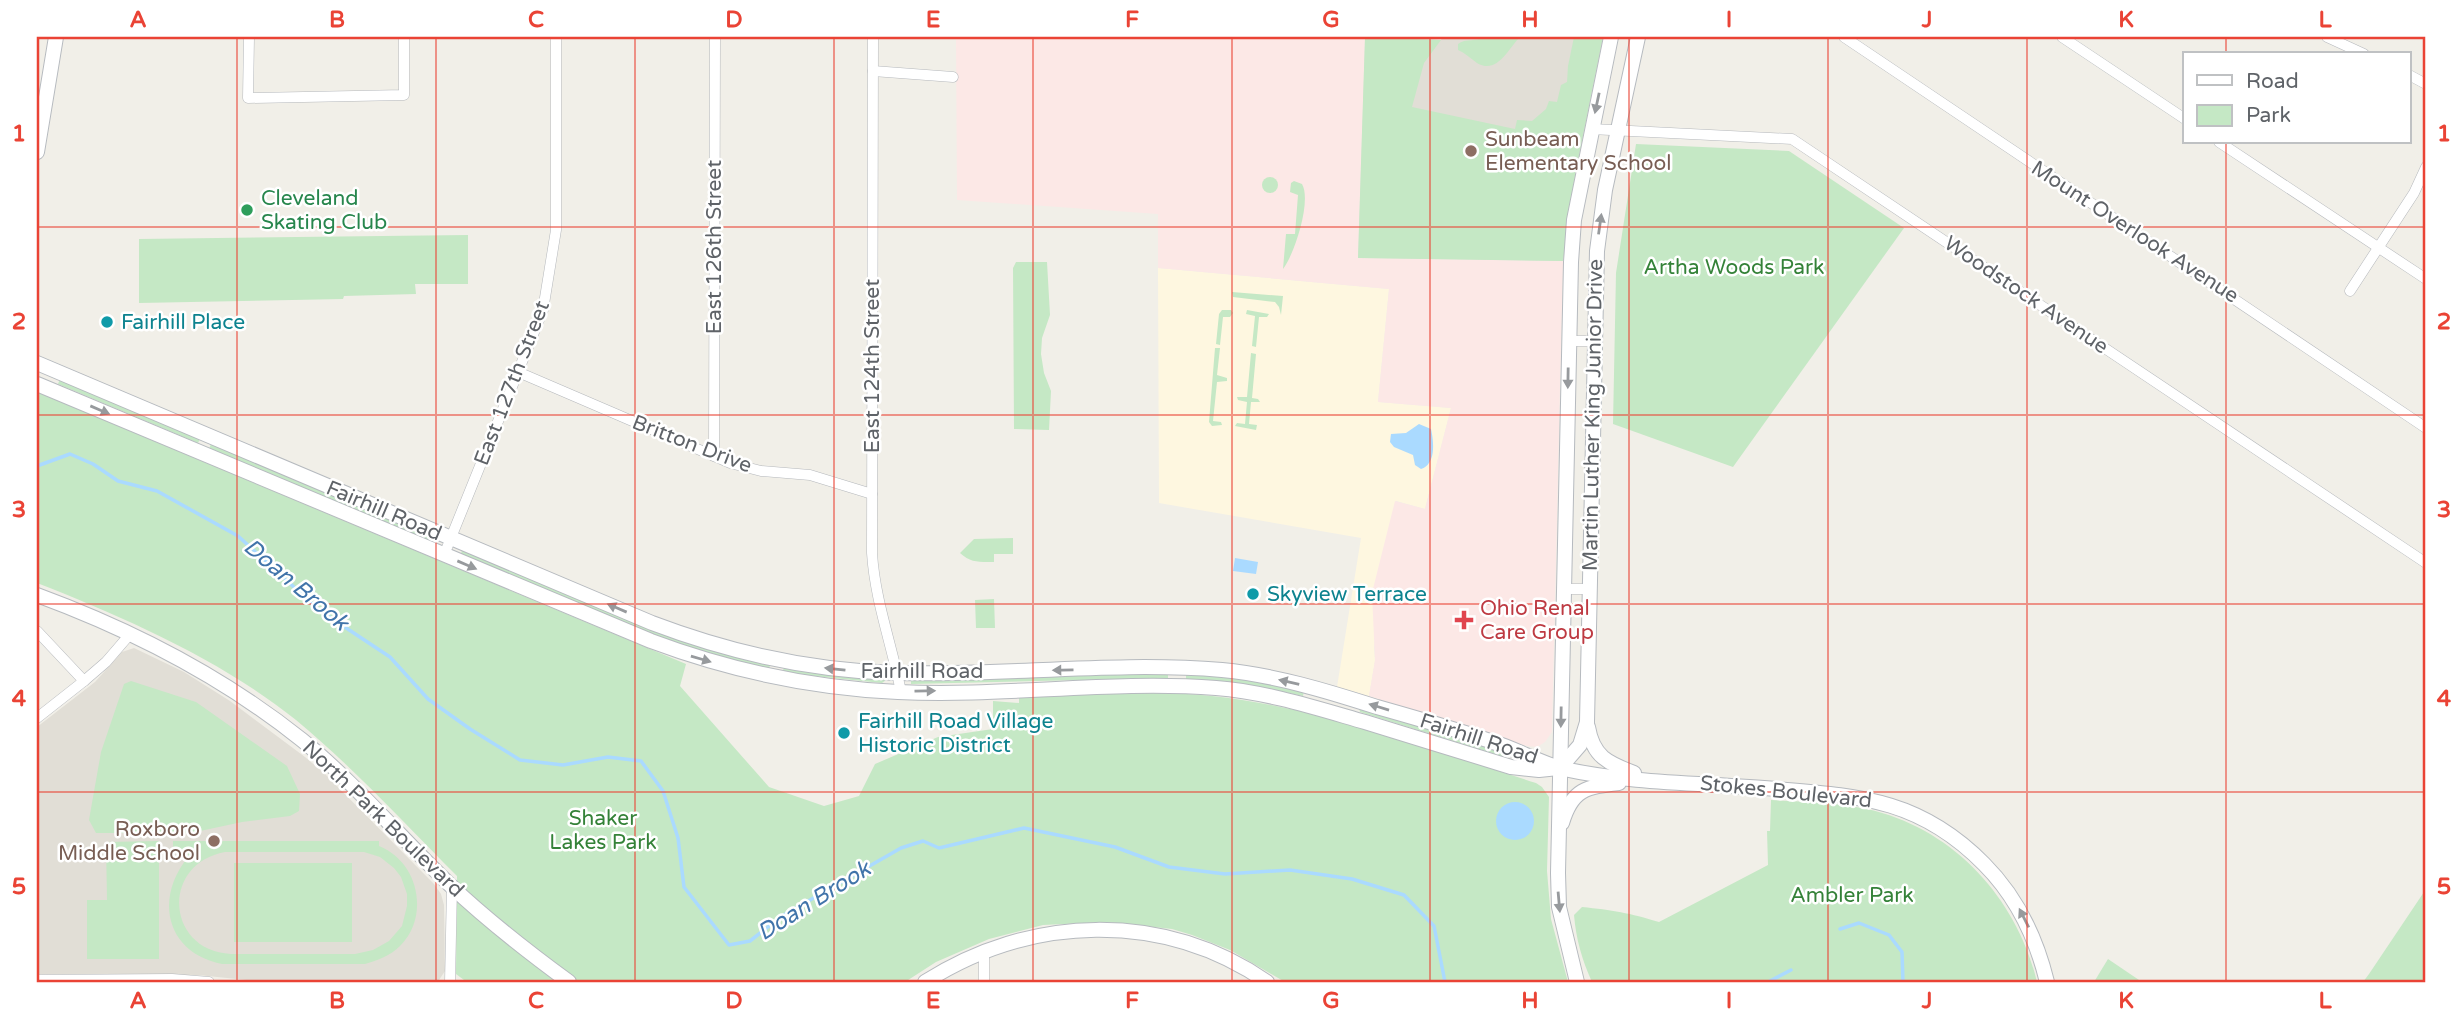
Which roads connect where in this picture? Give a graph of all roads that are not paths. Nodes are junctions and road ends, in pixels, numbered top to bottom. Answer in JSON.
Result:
{"nodes":[{"id":1,"x":56,"y":37,"type":"edge"},
{"id":2,"x":249,"y":37,"type":"edge"},
{"id":3,"x":404,"y":37,"type":"edge"},
{"id":4,"x":556,"y":37,"type":"edge"},
{"id":5,"x":715,"y":37,"type":"edge"},
{"id":6,"x":873,"y":37,"type":"edge"},
{"id":7,"x":1611,"y":37,"type":"edge"},
{"id":8,"x":1638,"y":37,"type":"edge"},
{"id":9,"x":1844,"y":37,"type":"edge"},
{"id":10,"x":2062,"y":37,"type":"edge"},
{"id":11,"x":2327,"y":37,"type":"edge"},
{"id":12,"x":2360,"y":52,"type":"edge"},
{"id":13,"x":873,"y":71,"type":"junction"},
{"id":14,"x":2410,"y":76,"type":"edge"},
{"id":15,"x":953,"y":77,"type":"dead end"},
{"id":16,"x":2426,"y":84,"type":"edge"},
{"id":17,"x":2183,"y":118,"type":"edge"},
{"id":18,"x":1591,"y":129,"type":"junction"},
{"id":19,"x":1618,"y":131,"type":"junction"},
{"id":20,"x":2222,"y":144,"type":"edge"},
{"id":21,"x":37,"y":152,"type":"edge"},
{"id":22,"x":2426,"y":167,"type":"edge"},
{"id":23,"x":2378,"y":248,"type":"junction"},
{"id":24,"x":2426,"y":279,"type":"edge"},
{"id":25,"x":2350,"y":291,"type":"dead end"},
{"id":26,"x":1568,"y":341,"type":"junction"},
{"id":27,"x":1594,"y":341,"type":"junction"},
{"id":28,"x":37,"y":363,"type":"edge"},
{"id":29,"x":518,"y":372,"type":"junction"},
{"id":30,"x":37,"y":384,"type":"edge"},
{"id":31,"x":2426,"y":428,"type":"edge"},
{"id":32,"x":209,"y":436,"type":"junction"},
{"id":33,"x":202,"y":454,"type":"junction"},
{"id":34,"x":714,"y":456,"type":"junction"},
{"id":35,"x":872,"y":494,"type":"junction"},
{"id":36,"x":450,"y":539,"type":"junction"},
{"id":37,"x":444,"y":555,"type":"junction"},
{"id":38,"x":2426,"y":563,"type":"edge"},
{"id":39,"x":1564,"y":589,"type":"junction"},
{"id":40,"x":1588,"y":589,"type":"junction"},
{"id":41,"x":37,"y":595,"type":"edge"},
{"id":42,"x":37,"y":631,"type":"edge"},
{"id":43,"x":131,"y":633,"type":"junction"},
{"id":44,"x":778,"y":661,"type":"junction"},
{"id":45,"x":1176,"y":668,"type":"junction"},
{"id":46,"x":897,"y":673,"type":"junction"},
{"id":47,"x":775,"y":678,"type":"junction"},
{"id":48,"x":84,"y":681,"type":"junction"},
{"id":49,"x":1176,"y":686,"type":"junction"},
{"id":50,"x":1317,"y":689,"type":"junction"},
{"id":51,"x":901,"y":692,"type":"junction"},
{"id":52,"x":1355,"y":700,"type":"junction"},
{"id":53,"x":1313,"y":707,"type":"junction"},
{"id":54,"x":37,"y":718,"type":"edge"},
{"id":55,"x":1350,"y":718,"type":"junction"},
{"id":56,"x":1587,"y":722,"type":"junction"},
{"id":57,"x":1560,"y":768,"type":"junction"},
{"id":58,"x":1652,"y":779,"type":"junction"},
{"id":59,"x":1558,"y":834,"type":"junction"},
{"id":60,"x":452,"y":886,"type":"junction"},
{"id":61,"x":984,"y":951,"type":"junction"},
{"id":62,"x":37,"y":980,"type":"edge"},
{"id":63,"x":76,"y":981,"type":"edge"},
{"id":64,"x":209,"y":982,"type":"edge"},
{"id":65,"x":450,"y":982,"type":"edge"},
{"id":66,"x":569,"y":982,"type":"edge"},
{"id":67,"x":925,"y":982,"type":"edge"},
{"id":68,"x":984,"y":982,"type":"edge"},
{"id":69,"x":1267,"y":982,"type":"edge"},
{"id":70,"x":1577,"y":982,"type":"edge"},
{"id":71,"x":2047,"y":982,"type":"edge"}],
"edges":[{"from":1,"to":21,"type":"main road"},
{"from":2,"to":3,"type":"street"},
{"from":4,"to":29,"type":"street","name":"East 127th Street"},
{"from":5,"to":34,"type":"street","name":"East 126th Street"},
{"from":6,"to":13,"type":"street","name":"East 124th Street"},
{"from":7,"to":18,"type":"main road","name":"Martin Luther King Junior Drive","one_way":true},
{"from":8,"to":19,"type":"main road","name":"Martin Luther King Junior Drive"},
{"from":9,"to":31,"type":"street","name":"Mount Overlook Avenue"},
{"from":10,"to":17,"type":"street"},
{"from":11,"to":12,"type":"street"},
{"from":13,"to":15,"type":"street"},
{"from":13,"to":35,"type":"street","name":"East 124th Street"},
{"from":14,"to":16,"type":"street"},
{"from":18,"to":19,"type":"street","name":"Woodstock Avenue"},
{"from":18,"to":26,"type":"main road","name":"Martin Luther King Junior Drive"},
{"from":27,"to":19,"type":"main road","name":"Martin Luther King Junior Drive","one_way":true},
{"from":19,"to":38,"type":"street","name":"Woodstock Avenue"},
{"from":20,"to":23,"type":"street"},
{"from":22,"to":23,"type":"street"},
{"from":23,"to":24,"type":"street"},
{"from":23,"to":25,"type":"street"},
{"from":26,"to":27,"type":"street"},
{"from":26,"to":39,"type":"main road","name":"Martin Luther King Junior Drive","one_way":true},
{"from":27,"to":40,"type":"main road","name":"Martin Luther King Junior Drive"},
{"from":28,"to":32,"type":"main road","name":"Fairhill Road"},
{"from":29,"to":34,"type":"street","name":"Britton Drive"},
{"from":29,"to":36,"type":"street","name":"East 127th Street"},
{"from":30,"to":33,"type":"main road","name":"Fairhill Road","one_way":true},
{"from":32,"to":33,"type":"main road"},
{"from":32,"to":36,"type":"main road","name":"Fairhill Road"},
{"from":33,"to":37,"type":"main road","name":"Fairhill Road"},
{"from":34,"to":35,"type":"street","name":"Britton Drive"},
{"from":35,"to":46,"type":"street","name":"East 124th Street"},
{"from":36,"to":37,"type":"street","name":"East 127th Street"},
{"from":44,"to":36,"type":"main road","name":"Fairhill Road","one_way":true},
{"from":37,"to":47,"type":"main road","name":"Fairhill Road","one_way":true},
{"from":39,"to":40,"type":"street"},
{"from":39,"to":57,"type":"main road","name":"Martin Luther King Junior Drive","one_way":true},
{"from":40,"to":56,"type":"main road","name":"Martin Luther King Junior Drive"},
{"from":41,"to":43,"type":"main road","name":"North Park Boulevard"},
{"from":42,"to":48,"type":"street"},
{"from":43,"to":48,"type":"street"},
{"from":43,"to":60,"type":"main road","name":"North Park Boulevard"},
{"from":46,"to":44,"type":"main road","name":"Fairhill Road","one_way":true},
{"from":44,"to":47,"type":"main road"},
{"from":45,"to":46,"type":"main road","name":"Fairhill Road","one_way":true},
{"from":45,"to":49,"type":"main road"},
{"from":50,"to":45,"type":"main road","name":"Fairhill Road","one_way":true},
{"from":46,"to":51,"type":"street","name":"East 124th Street"},
{"from":47,"to":51,"type":"main road","name":"Fairhill Road"},
{"from":48,"to":54,"type":"street"},
{"from":51,"to":49,"type":"main road","name":"Fairhill Road","one_way":true},
{"from":49,"to":53,"type":"main road","name":"Fairhill Road"},
{"from":50,"to":52,"type":"main road","name":"Fairhill Road"},
{"from":50,"to":53,"type":"main road"},
{"from":52,"to":55,"type":"main road"},
{"from":57,"to":52,"type":"main road","name":"Fairhill Road","one_way":true},
{"from":53,"to":55,"type":"main road","name":"Fairhill Road"},
{"from":55,"to":57,"type":"main road","name":"Fairhill Road"},
{"from":56,"to":57,"type":"main road","name":"Martin Luther King Junior Drive"},
{"from":56,"to":58,"type":"main road"},
{"from":57,"to":58,"type":"main road","name":"Stokes Boulevard"},
{"from":57,"to":59,"type":"main road"},
{"from":58,"to":59,"type":"main road"},
{"from":71,"to":58,"type":"main road","name":"Stokes Boulevard","one_way":true},
{"from":59,"to":70,"type":"main road","one_way":true},
{"from":60,"to":65,"type":"street"},
{"from":60,"to":66,"type":"main road","name":"North Park Boulevard"},
{"from":61,"to":67,"type":"main road"},
{"from":61,"to":68,"type":"street"},
{"from":61,"to":69,"type":"main road"},
{"from":62,"to":63,"type":"street"},
{"from":63,"to":64,"type":"street"}]}
